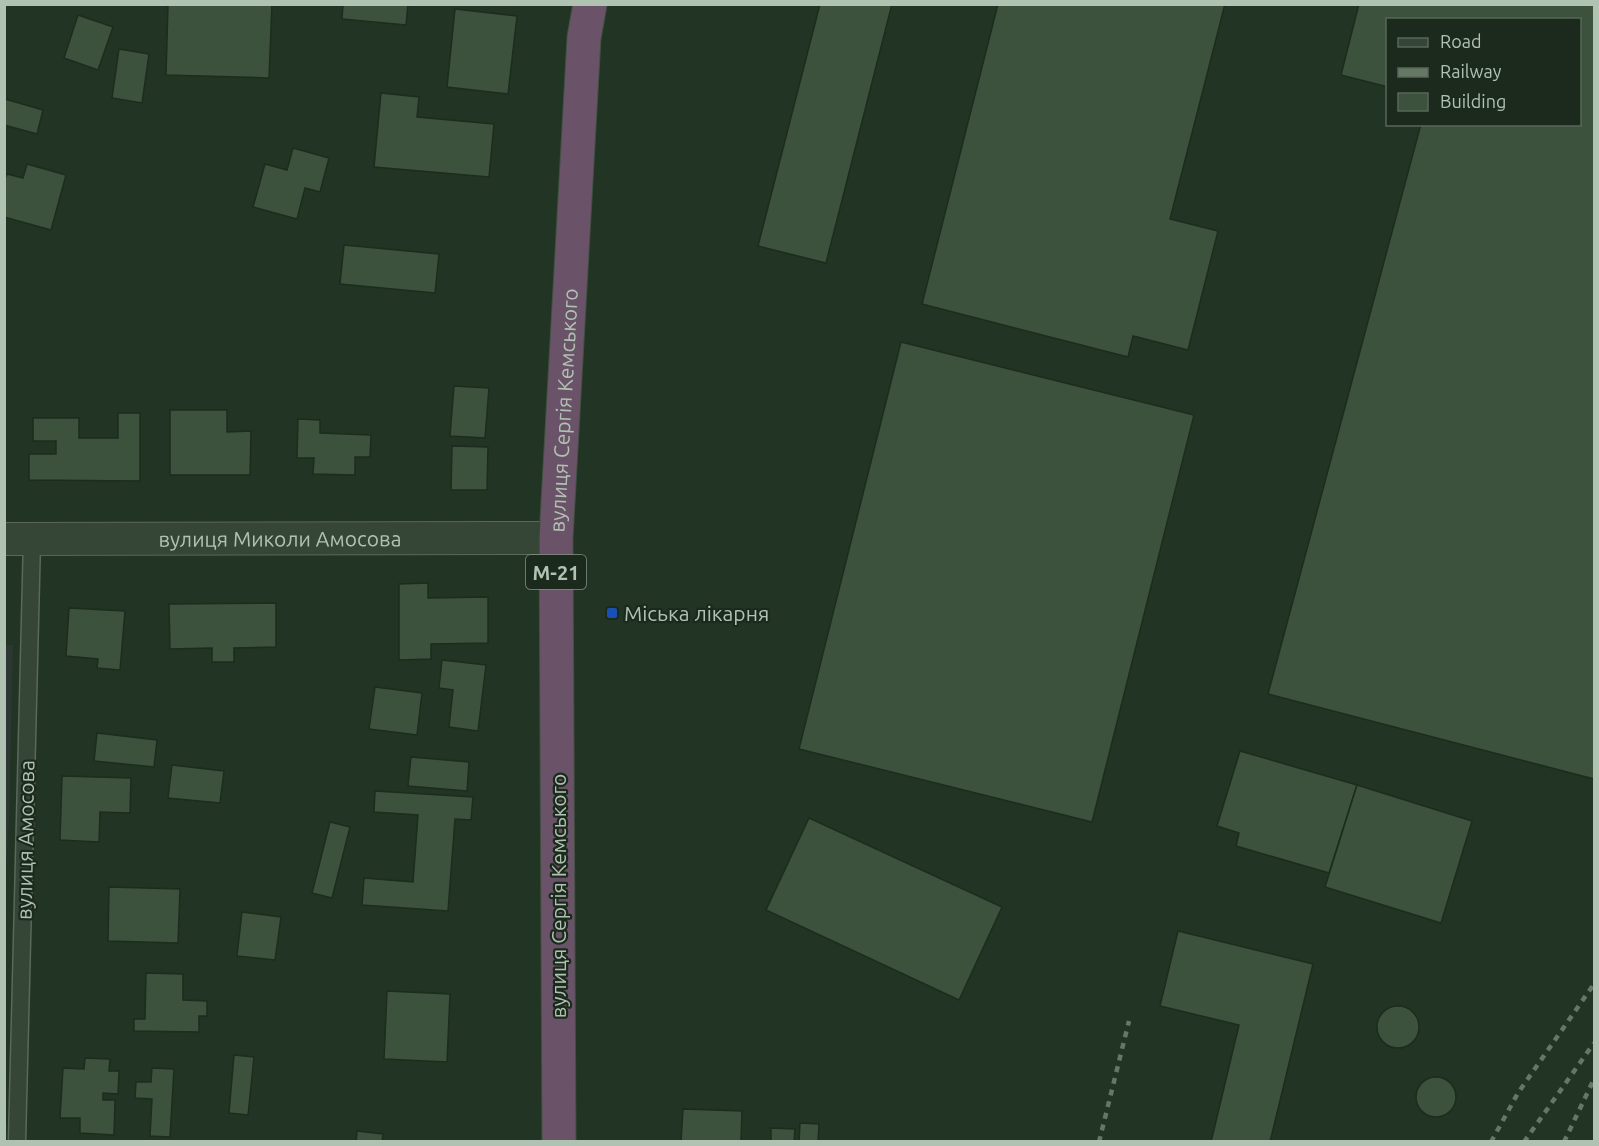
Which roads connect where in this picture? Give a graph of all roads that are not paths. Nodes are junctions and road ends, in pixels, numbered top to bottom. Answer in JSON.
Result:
{"nodes":[{"id":1,"x":590,"y":4,"type":"edge"},
{"id":2,"x":556,"y":538,"type":"junction"},
{"id":3,"x":18,"y":539,"type":"edge"},
{"id":4,"x":17,"y":1142,"type":"edge"},
{"id":5,"x":560,"y":1142,"type":"edge"}],
"edges":[{"from":1,"to":2,"type":"highway","name":"вулиця Сергія Кемського","number":"М-21"},
{"from":2,"to":3,"type":"street","name":"вулиця Миколи Амосова"},
{"from":2,"to":5,"type":"highway","name":"вулиця Сергія Кемського","number":"М-21"},
{"from":3,"to":4,"type":"lane","name":"вулиця Амосова"}]}
